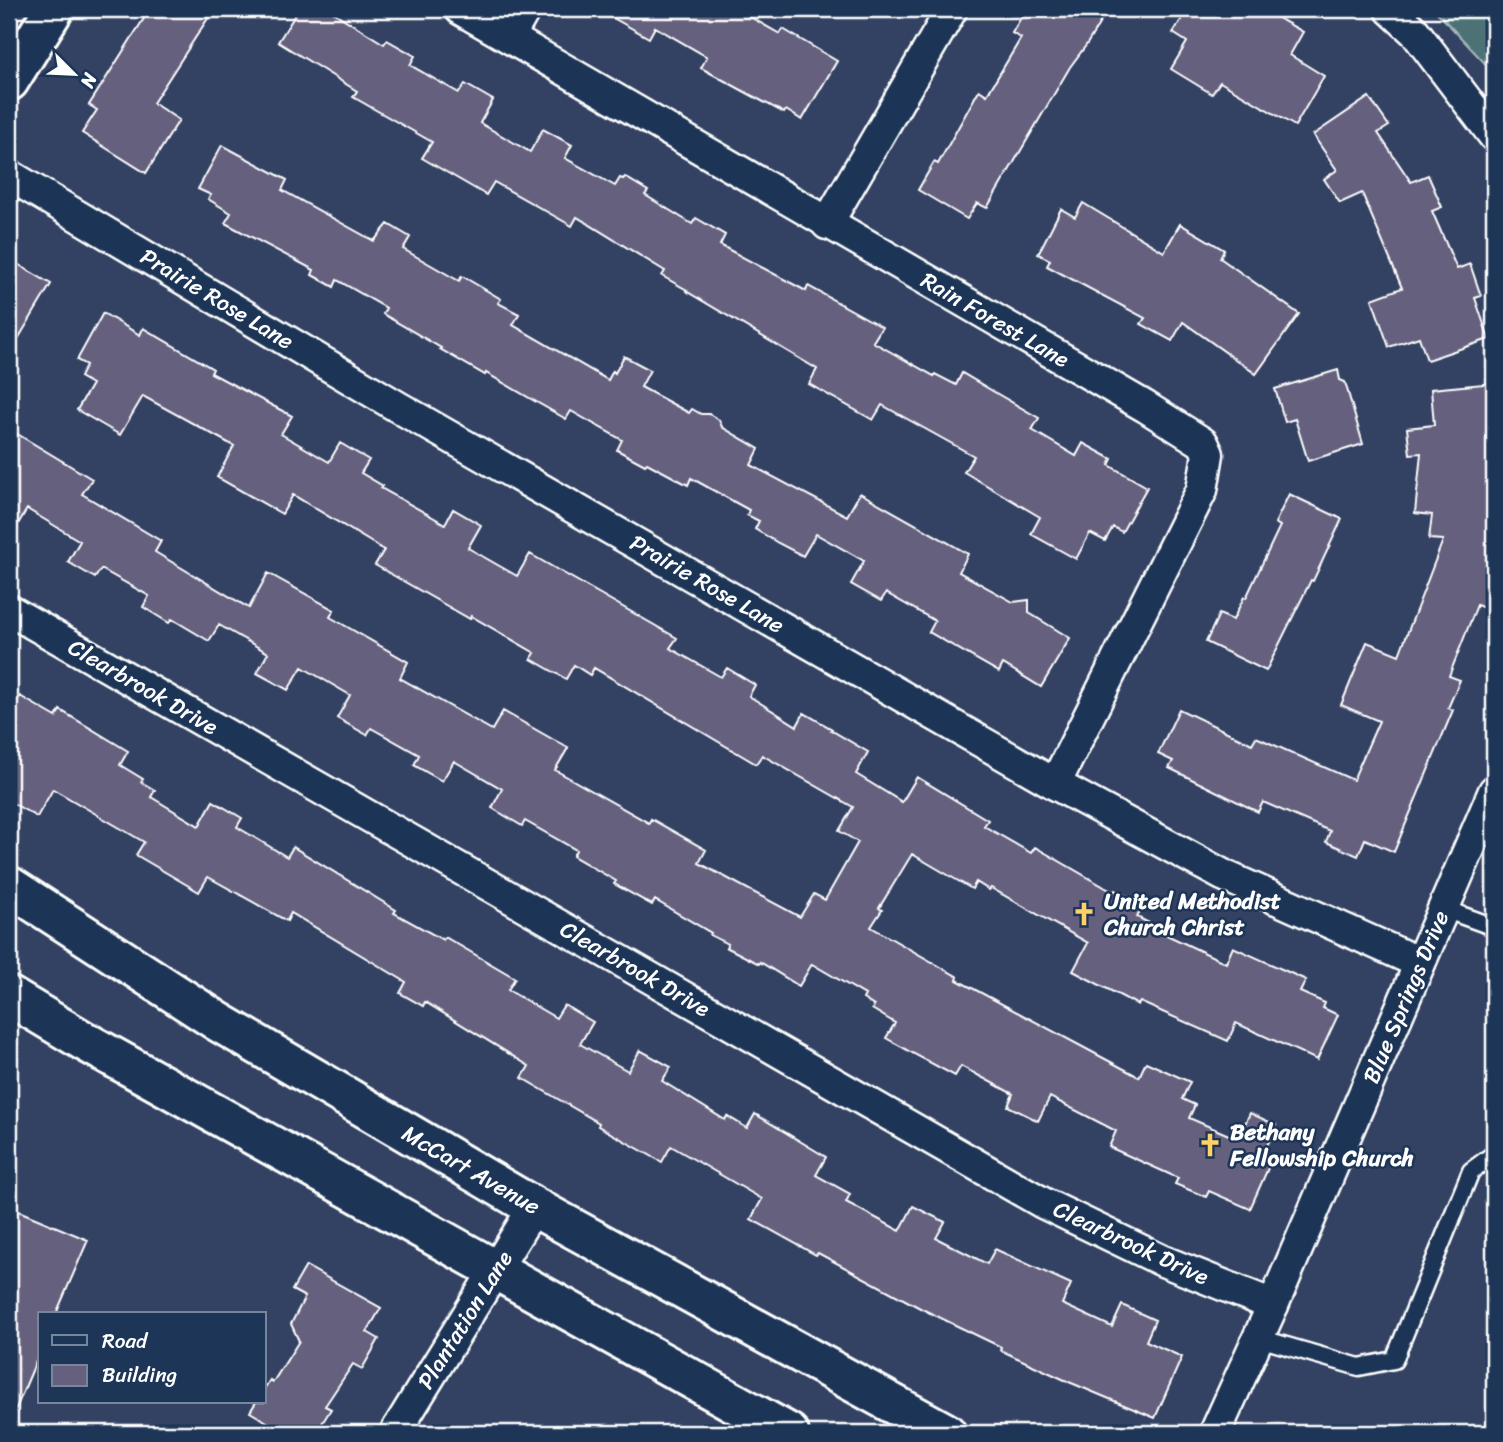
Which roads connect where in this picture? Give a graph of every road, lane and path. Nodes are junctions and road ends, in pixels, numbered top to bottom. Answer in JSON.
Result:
{"nodes":[{"id":1,"x":54,"y":9,"type":"edge"},
{"id":2,"x":460,"y":9,"type":"edge"},
{"id":3,"x":524,"y":9,"type":"edge"},
{"id":4,"x":952,"y":9,"type":"edge"},
{"id":5,"x":1390,"y":9,"type":"edge"},
{"id":6,"x":509,"y":37,"type":"junction"},
{"id":7,"x":9,"y":80,"type":"edge"},
{"id":8,"x":1494,"y":136,"type":"edge"},
{"id":9,"x":9,"y":175,"type":"edge"},
{"id":10,"x":827,"y":224,"type":"junction"},
{"id":11,"x":9,"y":610,"type":"edge"},
{"id":12,"x":1055,"y":784,"type":"junction"},
{"id":13,"x":1494,"y":791,"type":"edge"},
{"id":14,"x":9,"y":886,"type":"edge"},
{"id":15,"x":1444,"y":909,"type":"junction"},
{"id":16,"x":1494,"y":927,"type":"edge"},
{"id":17,"x":1420,"y":964,"type":"junction"},
{"id":18,"x":12,"y":1005,"type":"edge"},
{"id":19,"x":1494,"y":1154,"type":"edge"},
{"id":20,"x":534,"y":1207,"type":"junction"},
{"id":21,"x":496,"y":1270,"type":"junction"},
{"id":22,"x":1273,"y":1305,"type":"junction"},
{"id":23,"x":1259,"y":1338,"type":"junction"},
{"id":24,"x":395,"y":1433,"type":"edge"},
{"id":25,"x":789,"y":1433,"type":"edge"},
{"id":26,"x":946,"y":1433,"type":"edge"},
{"id":27,"x":1215,"y":1433,"type":"edge"}],
"edges":[{"from":1,"to":7,"type":"main road"},
{"from":2,"to":6,"type":"street","name":"Rain Forest Lane"},
{"from":3,"to":6,"type":"street"},
{"from":4,"to":10,"type":"street"},
{"from":5,"to":8,"type":"street"},
{"from":6,"to":10,"type":"street","name":"Rain Forest Lane"},
{"from":9,"to":12,"type":"street","name":"Prairie Rose Lane"},
{"from":10,"to":12,"type":"street","name":"Rain Forest Lane"},
{"from":11,"to":22,"type":"street","name":"Clearbrook Drive"},
{"from":12,"to":17,"type":"street","name":"Prairie Rose Lane"},
{"from":13,"to":15,"type":"street","name":"Blue Springs Drive"},
{"from":14,"to":20,"type":"main road","name":"McCart Avenue"},
{"from":15,"to":16,"type":"lane"},
{"from":15,"to":17,"type":"street","name":"Blue Springs Drive"},
{"from":17,"to":22,"type":"street","name":"Blue Springs Drive"},
{"from":18,"to":21,"type":"main road"},
{"from":19,"to":23,"type":"lane"},
{"from":20,"to":21,"type":"street","name":"Plantation Lane"},
{"from":20,"to":26,"type":"main road","name":"McCart Avenue"},
{"from":21,"to":24,"type":"street","name":"Plantation Lane"},
{"from":21,"to":25,"type":"main road"},
{"from":22,"to":23,"type":"street","name":"Blue Springs Drive"},
{"from":23,"to":27,"type":"street","name":"Blue Springs Drive"}]}
